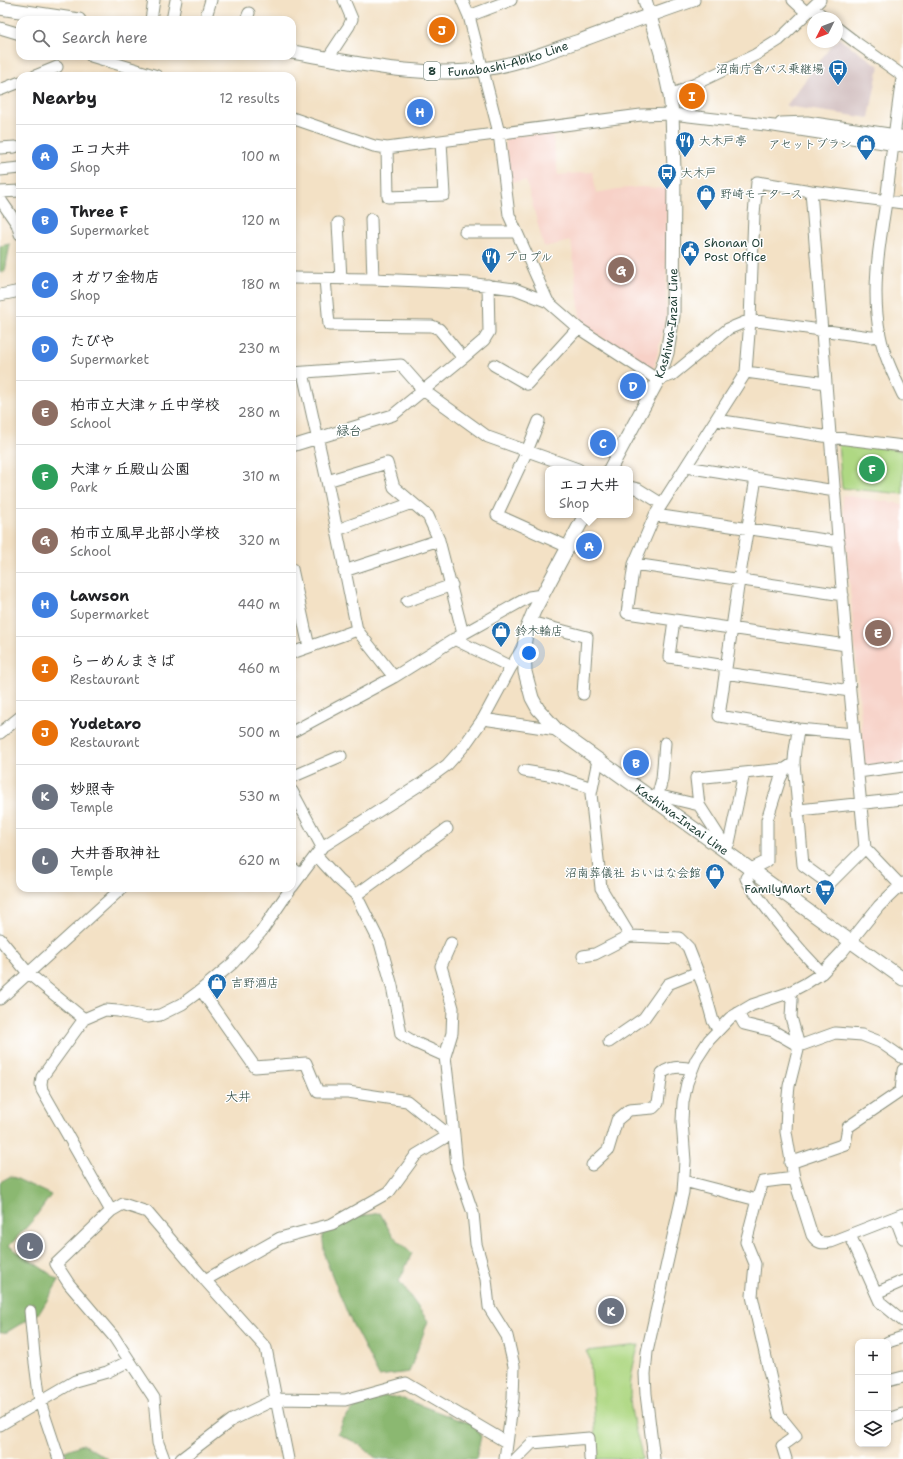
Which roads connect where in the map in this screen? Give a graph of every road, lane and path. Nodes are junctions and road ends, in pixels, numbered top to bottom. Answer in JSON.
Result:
{"nodes":[{"id":1,"x":154,"y":0,"type":"edge"},
{"id":2,"x":176,"y":0,"type":"edge"},
{"id":3,"x":211,"y":0,"type":"edge"},
{"id":4,"x":344,"y":0,"type":"edge"},
{"id":5,"x":462,"y":0,"type":"edge"},
{"id":6,"x":512,"y":0,"type":"edge"},
{"id":7,"x":645,"y":0,"type":"edge"},
{"id":8,"x":694,"y":0,"type":"edge"},
{"id":9,"x":793,"y":0,"type":"edge"},
{"id":10,"x":813,"y":7,"type":"edge"},
{"id":11,"x":0,"y":8,"type":"edge"},
{"id":12,"x":650,"y":15,"type":"junction"},
{"id":13,"x":53,"y":16,"type":"edge"},
{"id":14,"x":152,"y":16,"type":"edge"},
{"id":15,"x":173,"y":16,"type":"edge"},
{"id":16,"x":205,"y":16,"type":"edge"},
{"id":17,"x":469,"y":16,"type":"junction"},
{"id":18,"x":0,"y":28,"type":"edge"},
{"id":19,"x":16,"y":33,"type":"edge"},
{"id":20,"x":843,"y":33,"type":"edge"},
{"id":21,"x":296,"y":53,"type":"edge"},
{"id":22,"x":328,"y":58,"type":"junction"},
{"id":23,"x":104,"y":60,"type":"edge"},
{"id":24,"x":57,"y":67,"type":"dead end"},
{"id":25,"x":483,"y":69,"type":"junction"},
{"id":26,"x":45,"y":72,"type":"edge"},
{"id":27,"x":144,"y":72,"type":"edge"},
{"id":28,"x":902,"y":78,"type":"edge"},
{"id":29,"x":16,"y":84,"type":"edge"},
{"id":30,"x":0,"y":90,"type":"edge"},
{"id":31,"x":670,"y":95,"type":"junction"},
{"id":32,"x":672,"y":114,"type":"junction"},
{"id":33,"x":296,"y":119,"type":"edge"},
{"id":34,"x":499,"y":133,"type":"junction"},
{"id":35,"x":898,"y":141,"type":"edge"},
{"id":36,"x":441,"y":142,"type":"junction"},
{"id":37,"x":15,"y":147,"type":"dead end"},
{"id":38,"x":0,"y":148,"type":"edge"},
{"id":39,"x":387,"y":148,"type":"junction"},
{"id":40,"x":16,"y":168,"type":"edge"},
{"id":41,"x":0,"y":170,"type":"edge"},
{"id":42,"x":16,"y":191,"type":"edge"},
{"id":43,"x":811,"y":191,"type":"junction"},
{"id":44,"x":0,"y":192,"type":"edge"},
{"id":45,"x":0,"y":199,"type":"edge"},
{"id":46,"x":886,"y":201,"type":"junction"},
{"id":47,"x":903,"y":203,"type":"edge"},
{"id":48,"x":371,"y":219,"type":"dead end"},
{"id":49,"x":16,"y":223,"type":"edge"},
{"id":50,"x":338,"y":223,"type":"dead end"},
{"id":51,"x":464,"y":232,"type":"dead end"},
{"id":52,"x":515,"y":232,"type":"junction"},
{"id":53,"x":296,"y":276,"type":"edge"},
{"id":54,"x":325,"y":279,"type":"junction"},
{"id":55,"x":341,"y":279,"type":"junction"},
{"id":56,"x":373,"y":279,"type":"junction"},
{"id":57,"x":488,"y":285,"type":"junction"},
{"id":58,"x":16,"y":292,"type":"edge"},
{"id":59,"x":0,"y":295,"type":"edge"},
{"id":60,"x":548,"y":302,"type":"junction"},
{"id":61,"x":750,"y":320,"type":"junction"},
{"id":62,"x":578,"y":328,"type":"junction"},
{"id":63,"x":822,"y":330,"type":"junction"},
{"id":64,"x":880,"y":336,"type":"junction"},
{"id":65,"x":463,"y":358,"type":"junction"},
{"id":66,"x":494,"y":365,"type":"dead end"},
{"id":67,"x":746,"y":372,"type":"junction"},
{"id":68,"x":297,"y":373,"type":"edge"},
{"id":69,"x":658,"y":380,"type":"junction"},
{"id":70,"x":826,"y":383,"type":"junction"},
{"id":71,"x":423,"y":390,"type":"junction"},
{"id":72,"x":903,"y":395,"type":"edge"},
{"id":73,"x":716,"y":420,"type":"junction"},
{"id":74,"x":539,"y":421,"type":"dead end"},
{"id":75,"x":830,"y":437,"type":"junction"},
{"id":76,"x":317,"y":439,"type":"junction"},
{"id":77,"x":296,"y":445,"type":"edge"},
{"id":78,"x":903,"y":446,"type":"edge"},
{"id":79,"x":527,"y":451,"type":"junction"},
{"id":80,"x":570,"y":466,"type":"edge"},
{"id":81,"x":612,"y":466,"type":"edge"},
{"id":82,"x":686,"y":467,"type":"junction"},
{"id":83,"x":756,"y":478,"type":"junction"},
{"id":84,"x":327,"y":481,"type":"junction"},
{"id":85,"x":633,"y":488,"type":"edge"},
{"id":86,"x":835,"y":491,"type":"junction"},
{"id":87,"x":412,"y":503,"type":"junction"},
{"id":88,"x":662,"y":504,"type":"junction"},
{"id":89,"x":655,"y":515,"type":"junction"},
{"id":90,"x":583,"y":518,"type":"edge"},
{"id":91,"x":747,"y":529,"type":"junction"},
{"id":92,"x":337,"y":530,"type":"junction"},
{"id":93,"x":439,"y":540,"type":"junction"},
{"id":94,"x":839,"y":542,"type":"junction"},
{"id":95,"x":568,"y":547,"type":"junction"},
{"id":96,"x":634,"y":564,"type":"junction"},
{"id":97,"x":344,"y":571,"type":"junction"},
{"id":98,"x":739,"y":580,"type":"junction"},
{"id":99,"x":452,"y":585,"type":"junction"},
{"id":100,"x":296,"y":588,"type":"edge"},
{"id":101,"x":542,"y":595,"type":"junction"},
{"id":102,"x":843,"y":595,"type":"junction"},
{"id":103,"x":407,"y":601,"type":"dead end"},
{"id":104,"x":674,"y":620,"type":"junction"},
{"id":105,"x":530,"y":622,"type":"junction"},
{"id":106,"x":732,"y":628,"type":"junction"},
{"id":107,"x":356,"y":630,"type":"junction"},
{"id":108,"x":459,"y":636,"type":"junction"},
{"id":109,"x":846,"y":645,"type":"junction"},
{"id":110,"x":524,"y":646,"type":"junction"},
{"id":111,"x":308,"y":647,"type":"junction"},
{"id":112,"x":296,"y":652,"type":"edge"},
{"id":113,"x":511,"y":667,"type":"junction"},
{"id":114,"x":725,"y":669,"type":"junction"},
{"id":115,"x":394,"y":677,"type":"junction"},
{"id":116,"x":850,"y":691,"type":"junction"},
{"id":117,"x":583,"y":694,"type":"dead end"},
{"id":118,"x":483,"y":719,"type":"junction"},
{"id":119,"x":16,"y":720,"type":"edge"},
{"id":120,"x":798,"y":729,"type":"junction"},
{"id":121,"x":296,"y":730,"type":"edge"},
{"id":122,"x":557,"y":730,"type":"junction"},
{"id":123,"x":0,"y":733,"type":"edge"},
{"id":124,"x":854,"y":734,"type":"junction"},
{"id":125,"x":665,"y":742,"type":"dead end"},
{"id":126,"x":341,"y":756,"type":"dead end"},
{"id":127,"x":598,"y":760,"type":"junction"},
{"id":128,"x":790,"y":766,"type":"junction"},
{"id":129,"x":903,"y":766,"type":"edge"},
{"id":130,"x":524,"y":771,"type":"dead end"},
{"id":131,"x":858,"y":772,"type":"junction"},
{"id":132,"x":744,"y":773,"type":"junction"},
{"id":133,"x":296,"y":775,"type":"edge"},
{"id":134,"x":592,"y":788,"type":"junction"},
{"id":135,"x":903,"y":799,"type":"edge"},
{"id":136,"x":296,"y":800,"type":"edge"},
{"id":137,"x":656,"y":802,"type":"junction"},
{"id":138,"x":860,"y":803,"type":"junction"},
{"id":139,"x":699,"y":805,"type":"junction"},
{"id":140,"x":798,"y":810,"type":"junction"},
{"id":141,"x":447,"y":829,"type":"dead end"},
{"id":142,"x":726,"y":847,"type":"junction"},
{"id":143,"x":864,"y":848,"type":"junction"},
{"id":144,"x":319,"y":852,"type":"junction"},
{"id":145,"x":296,"y":871,"type":"edge"},
{"id":146,"x":751,"y":871,"type":"junction"},
{"id":147,"x":902,"y":886,"type":"edge"},
{"id":148,"x":118,"y":892,"type":"edge"},
{"id":149,"x":289,"y":892,"type":"edge"},
{"id":150,"x":356,"y":895,"type":"junction"},
{"id":151,"x":630,"y":936,"type":"junction"},
{"id":152,"x":0,"y":939,"type":"edge"},
{"id":153,"x":850,"y":942,"type":"junction"},
{"id":154,"x":451,"y":943,"type":"dead end"},
{"id":155,"x":583,"y":956,"type":"dead end"},
{"id":156,"x":698,"y":972,"type":"junction"},
{"id":157,"x":28,"y":973,"type":"junction"},
{"id":158,"x":822,"y":973,"type":"junction"},
{"id":159,"x":903,"y":979,"type":"edge"},
{"id":160,"x":201,"y":990,"type":"junction"},
{"id":161,"x":788,"y":992,"type":"junction"},
{"id":162,"x":0,"y":999,"type":"edge"},
{"id":163,"x":738,"y":1013,"type":"junction"},
{"id":164,"x":84,"y":1019,"type":"junction"},
{"id":165,"x":718,"y":1029,"type":"junction"},
{"id":166,"x":609,"y":1042,"type":"dead end"},
{"id":167,"x":799,"y":1046,"type":"junction"},
{"id":168,"x":445,"y":1056,"type":"junction"},
{"id":169,"x":903,"y":1058,"type":"edge"},
{"id":170,"x":692,"y":1069,"type":"junction"},
{"id":171,"x":903,"y":1070,"type":"edge"},
{"id":172,"x":451,"y":1135,"type":"junction"},
{"id":173,"x":790,"y":1163,"type":"junction"},
{"id":174,"x":592,"y":1165,"type":"dead end"},
{"id":175,"x":794,"y":1178,"type":"junction"},
{"id":176,"x":684,"y":1181,"type":"junction"},
{"id":177,"x":757,"y":1200,"type":"junction"},
{"id":178,"x":110,"y":1211,"type":"junction"},
{"id":179,"x":899,"y":1215,"type":"edge"},
{"id":180,"x":850,"y":1235,"type":"junction"},
{"id":181,"x":903,"y":1238,"type":"edge"},
{"id":182,"x":204,"y":1280,"type":"junction"},
{"id":183,"x":903,"y":1281,"type":"edge"},
{"id":184,"x":876,"y":1293,"type":"junction"},
{"id":185,"x":30,"y":1311,"type":"dead end"},
{"id":186,"x":903,"y":1321,"type":"edge"},
{"id":187,"x":903,"y":1337,"type":"edge"},
{"id":188,"x":891,"y":1341,"type":"edge"},
{"id":189,"x":129,"y":1361,"type":"junction"},
{"id":190,"x":903,"y":1377,"type":"edge"},
{"id":191,"x":891,"y":1380,"type":"edge"},
{"id":192,"x":276,"y":1399,"type":"junction"},
{"id":193,"x":40,"y":1402,"type":"junction"},
{"id":194,"x":903,"y":1414,"type":"edge"},
{"id":195,"x":891,"y":1418,"type":"edge"},
{"id":196,"x":0,"y":1425,"type":"edge"},
{"id":197,"x":506,"y":1442,"type":"junction"},
{"id":198,"x":59,"y":1459,"type":"edge"},
{"id":199,"x":164,"y":1459,"type":"edge"},
{"id":200,"x":181,"y":1459,"type":"edge"},
{"id":201,"x":288,"y":1459,"type":"edge"},
{"id":202,"x":505,"y":1459,"type":"edge"},
{"id":203,"x":516,"y":1459,"type":"edge"},
{"id":204,"x":590,"y":1459,"type":"edge"},
{"id":205,"x":654,"y":1459,"type":"edge"},
{"id":206,"x":786,"y":1459,"type":"edge"}],
"edges":[{"from":1,"to":14,"type":"street"},
{"from":2,"to":15,"type":"street"},
{"from":3,"to":16,"type":"street"},
{"from":4,"to":22,"type":"street"},
{"from":5,"to":17,"type":"street"},
{"from":6,"to":17,"type":"street"},
{"from":7,"to":12,"type":"main road","name":"Kashiwa-Inzai Line"},
{"from":8,"to":12,"type":"main road","name":"Funabashi-Abiko Line","number":"8"},
{"from":9,"to":10,"type":"street"},
{"from":10,"to":31,"type":"street"},
{"from":11,"to":13,"type":"main road"},
{"from":12,"to":25,"type":"main road","name":"Funabashi-Abiko Line","number":"8"},
{"from":12,"to":31,"type":"main road","name":"Kashiwa-Inzai Line"},
{"from":17,"to":25,"type":"street"},
{"from":18,"to":19,"type":"street"},
{"from":20,"to":28,"type":"street"},
{"from":21,"to":22,"type":"main road","name":"Funabashi-Abiko Line","number":"8"},
{"from":22,"to":25,"type":"main road","name":"Funabashi-Abiko Line","number":"8"},
{"from":23,"to":27,"type":"street"},
{"from":24,"to":26,"type":"street"},
{"from":25,"to":34,"type":"street"},
{"from":28,"to":35,"type":"street"},
{"from":29,"to":30,"type":"street"},
{"from":31,"to":32,"type":"main road","name":"Kashiwa-Inzai Line"},
{"from":32,"to":34,"type":"street"},
{"from":32,"to":35,"type":"street"},
{"from":32,"to":69,"type":"main road","name":"Kashiwa-Inzai Line"},
{"from":33,"to":39,"type":"street"},
{"from":34,"to":36,"type":"street"},
{"from":34,"to":52,"type":"street"},
{"from":35,"to":46,"type":"street"},
{"from":36,"to":39,"type":"street"},
{"from":36,"to":39,"type":"street"},
{"from":37,"to":38,"type":"street"},
{"from":40,"to":41,"type":"street"},
{"from":42,"to":44,"type":"street"},
{"from":43,"to":46,"type":"street"},
{"from":43,"to":61,"type":"street"},
{"from":43,"to":63,"type":"street"},
{"from":45,"to":49,"type":"street"},
{"from":46,"to":47,"type":"street"},
{"from":46,"to":64,"type":"street"},
{"from":48,"to":56,"type":"street"},
{"from":50,"to":55,"type":"street"},
{"from":51,"to":52,"type":"street"},
{"from":52,"to":60,"type":"street"},
{"from":53,"to":54,"type":"street"},
{"from":54,"to":55,"type":"street"},
{"from":54,"to":65,"type":"street"},
{"from":55,"to":56,"type":"street"},
{"from":56,"to":57,"type":"street"},
{"from":57,"to":60,"type":"street"},
{"from":57,"to":65,"type":"street"},
{"from":58,"to":59,"type":"street"},
{"from":60,"to":62,"type":"street"},
{"from":61,"to":63,"type":"street"},
{"from":61,"to":67,"type":"street"},
{"from":61,"to":69,"type":"street"},
{"from":62,"to":66,"type":"street"},
{"from":62,"to":69,"type":"street"},
{"from":63,"to":64,"type":"street"},
{"from":63,"to":70,"type":"street"},
{"from":64,"to":72,"type":"street"},
{"from":65,"to":71,"type":"street"},
{"from":67,"to":70,"type":"street"},
{"from":67,"to":73,"type":"street"},
{"from":68,"to":71,"type":"street"},
{"from":68,"to":76,"type":"street"},
{"from":69,"to":81,"type":"main road","name":"Kashiwa-Inzai Line"},
{"from":70,"to":75,"type":"street"},
{"from":71,"to":76,"type":"street"},
{"from":71,"to":79,"type":"street"},
{"from":73,"to":75,"type":"street"},
{"from":73,"to":82,"type":"street"},
{"from":74,"to":79,"type":"street"},
{"from":75,"to":78,"type":"street"},
{"from":75,"to":86,"type":"street"},
{"from":76,"to":77,"type":"street"},
{"from":76,"to":84,"type":"street"},
{"from":79,"to":80,"type":"street"},
{"from":79,"to":95,"type":"street"},
{"from":82,"to":83,"type":"street"},
{"from":82,"to":88,"type":"street"},
{"from":83,"to":86,"type":"street"},
{"from":83,"to":91,"type":"street"},
{"from":84,"to":87,"type":"street"},
{"from":84,"to":92,"type":"street"},
{"from":85,"to":88,"type":"street"},
{"from":86,"to":94,"type":"street"},
{"from":87,"to":92,"type":"street"},
{"from":87,"to":93,"type":"street"},
{"from":88,"to":89,"type":"street"},
{"from":89,"to":91,"type":"street"},
{"from":89,"to":96,"type":"street"},
{"from":90,"to":95,"type":"main road","name":"Kashiwa-Inzai Line"},
{"from":91,"to":94,"type":"street"},
{"from":91,"to":98,"type":"street"},
{"from":92,"to":97,"type":"street"},
{"from":93,"to":97,"type":"street"},
{"from":93,"to":99,"type":"street"},
{"from":94,"to":102,"type":"street"},
{"from":95,"to":101,"type":"main road","name":"Kashiwa-Inzai Line"},
{"from":96,"to":98,"type":"street"},
{"from":96,"to":104,"type":"street"},
{"from":97,"to":107,"type":"street"},
{"from":98,"to":102,"type":"street"},
{"from":98,"to":106,"type":"street"},
{"from":99,"to":103,"type":"street"},
{"from":99,"to":108,"type":"street"},
{"from":100,"to":111,"type":"street"},
{"from":101,"to":105,"type":"main road","name":"Kashiwa-Inzai Line"},
{"from":101,"to":108,"type":"street"},
{"from":102,"to":109,"type":"street"},
{"from":104,"to":106,"type":"street"},
{"from":104,"to":114,"type":"street"},
{"from":105,"to":110,"type":"main road","name":"Kashiwa-Inzai Line"},
{"from":105,"to":117,"type":"street"},
{"from":106,"to":109,"type":"street"},
{"from":106,"to":114,"type":"street"},
{"from":107,"to":111,"type":"street"},
{"from":107,"to":115,"type":"street"},
{"from":108,"to":113,"type":"street"},
{"from":108,"to":115,"type":"street"},
{"from":109,"to":116,"type":"street"},
{"from":110,"to":113,"type":"street"},
{"from":110,"to":122,"type":"main road","name":"Kashiwa-Inzai Line"},
{"from":111,"to":112,"type":"street"},
{"from":113,"to":118,"type":"street"},
{"from":114,"to":116,"type":"street"},
{"from":114,"to":120,"type":"street"},
{"from":115,"to":121,"type":"street"},
{"from":116,"to":124,"type":"street"},
{"from":118,"to":122,"type":"street"},
{"from":118,"to":144,"type":"street"},
{"from":119,"to":123,"type":"street"},
{"from":120,"to":124,"type":"street"},
{"from":120,"to":128,"type":"street"},
{"from":122,"to":127,"type":"main road","name":"Kashiwa-Inzai Line"},
{"from":124,"to":131,"type":"street"},
{"from":125,"to":137,"type":"street"},
{"from":126,"to":133,"type":"street"},
{"from":127,"to":134,"type":"street"},
{"from":127,"to":137,"type":"main road","name":"Kashiwa-Inzai Line"},
{"from":128,"to":132,"type":"street"},
{"from":128,"to":140,"type":"street"},
{"from":128,"to":146,"type":"street"},
{"from":129,"to":131,"type":"street"},
{"from":130,"to":134,"type":"street"},
{"from":131,"to":138,"type":"street"},
{"from":132,"to":139,"type":"street"},
{"from":132,"to":142,"type":"street"},
{"from":134,"to":151,"type":"street"},
{"from":135,"to":138,"type":"street"},
{"from":136,"to":144,"type":"street"},
{"from":137,"to":139,"type":"street"},
{"from":137,"to":142,"type":"main road","name":"Kashiwa-Inzai Line"},
{"from":138,"to":140,"type":"street"},
{"from":138,"to":143,"type":"street"},
{"from":139,"to":142,"type":"street"},
{"from":140,"to":143,"type":"street"},
{"from":141,"to":150,"type":"street"},
{"from":142,"to":146,"type":"main road","name":"Kashiwa-Inzai Line"},
{"from":143,"to":147,"type":"street"},
{"from":144,"to":145,"type":"street"},
{"from":144,"to":150,"type":"street"},
{"from":146,"to":153,"type":"main road","name":"Kashiwa-Inzai Line"},
{"from":146,"to":158,"type":"street"},
{"from":147,"to":153,"type":"street"},
{"from":148,"to":157,"type":"street"},
{"from":149,"to":160,"type":"street"},
{"from":150,"to":168,"type":"street"},
{"from":151,"to":155,"type":"street"},
{"from":151,"to":156,"type":"street"},
{"from":152,"to":157,"type":"street"},
{"from":153,"to":158,"type":"street"},
{"from":153,"to":159,"type":"main road","name":"Kashiwa-Inzai Line"},
{"from":154,"to":168,"type":"street"},
{"from":156,"to":165,"type":"street"},
{"from":156,"to":166,"type":"street"},
{"from":157,"to":162,"type":"street"},
{"from":157,"to":164,"type":"street"},
{"from":158,"to":161,"type":"street"},
{"from":160,"to":164,"type":"street"},
{"from":160,"to":172,"type":"street"},
{"from":161,"to":163,"type":"street"},
{"from":161,"to":167,"type":"street"},
{"from":163,"to":165,"type":"street"},
{"from":163,"to":167,"type":"street"},
{"from":164,"to":178,"type":"street"},
{"from":165,"to":170,"type":"street"},
{"from":167,"to":169,"type":"street"},
{"from":167,"to":173,"type":"street"},
{"from":168,"to":172,"type":"street"},
{"from":170,"to":174,"type":"street"},
{"from":170,"to":176,"type":"street"},
{"from":171,"to":173,"type":"street"},
{"from":172,"to":182,"type":"street"},
{"from":172,"to":197,"type":"street"},
{"from":173,"to":175,"type":"street"},
{"from":175,"to":177,"type":"street"},
{"from":175,"to":180,"type":"street"},
{"from":176,"to":177,"type":"street"},
{"from":176,"to":205,"type":"street"},
{"from":177,"to":206,"type":"street"},
{"from":178,"to":182,"type":"street"},
{"from":178,"to":189,"type":"street"},
{"from":179,"to":180,"type":"street"},
{"from":179,"to":181,"type":"street"},
{"from":180,"to":184,"type":"street"},
{"from":182,"to":192,"type":"street"},
{"from":183,"to":184,"type":"street"},
{"from":184,"to":186,"type":"street"},
{"from":185,"to":193,"type":"street"},
{"from":187,"to":188,"type":"street"},
{"from":189,"to":193,"type":"street"},
{"from":189,"to":199,"type":"street"},
{"from":190,"to":191,"type":"street"},
{"from":192,"to":197,"type":"street"},
{"from":192,"to":200,"type":"street"},
{"from":192,"to":201,"type":"street"},
{"from":193,"to":196,"type":"street"},
{"from":193,"to":198,"type":"street"},
{"from":194,"to":195,"type":"street"},
{"from":197,"to":202,"type":"street"},
{"from":203,"to":204,"type":"street"}]}
